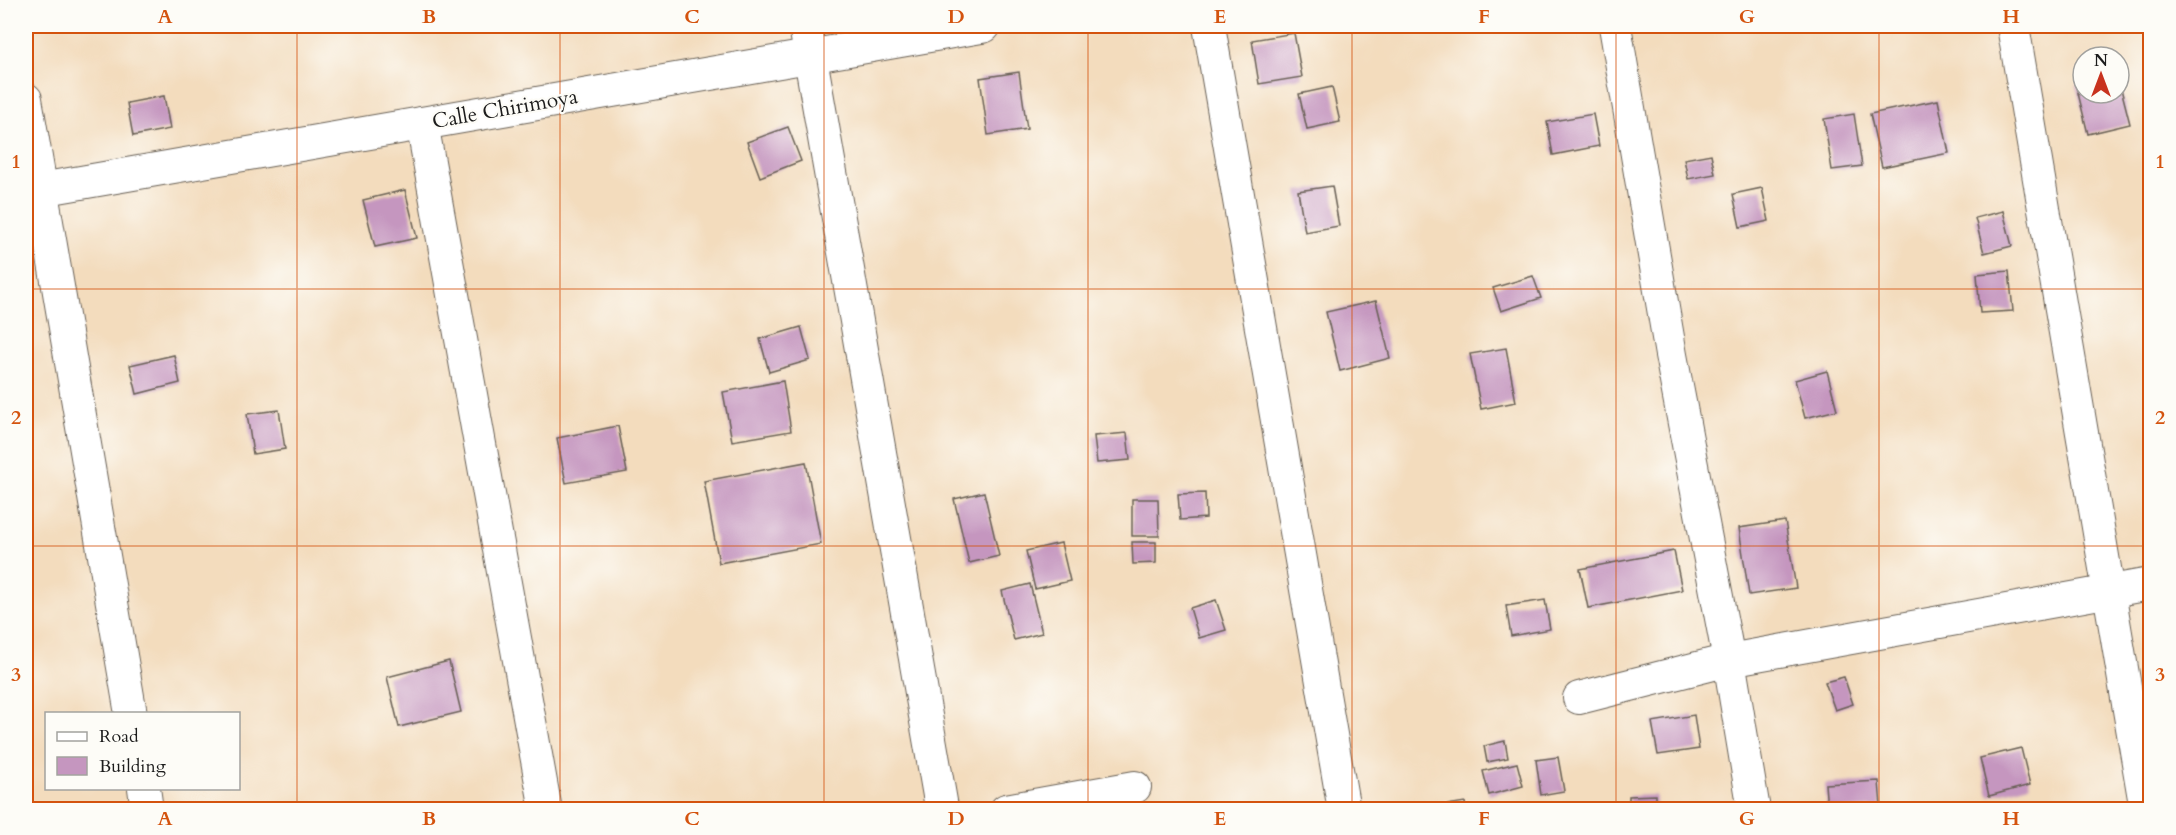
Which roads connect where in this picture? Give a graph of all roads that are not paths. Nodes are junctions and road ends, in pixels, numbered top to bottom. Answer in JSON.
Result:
{"nodes":[{"id":1,"x":984,"y":26,"type":"edge"},
{"id":2,"x":1209,"y":26,"type":"edge"},
{"id":3,"x":1615,"y":26,"type":"edge"},
{"id":4,"x":2013,"y":26,"type":"edge"},
{"id":5,"x":807,"y":40,"type":"edge"},
{"id":6,"x":26,"y":99,"type":"edge"},
{"id":7,"x":422,"y":123,"type":"junction"},
{"id":8,"x":33,"y":191,"type":"edge"},
{"id":9,"x":2151,"y":585,"type":"edge"},
{"id":10,"x":2109,"y":592,"type":"junction"},
{"id":11,"x":1729,"y":660,"type":"junction"},
{"id":12,"x":1579,"y":698,"type":"dead end"},
{"id":13,"x":131,"y":712,"type":"edge"},
{"id":14,"x":1135,"y":787,"type":"dead end"},
{"id":15,"x":144,"y":790,"type":"edge"},
{"id":16,"x":147,"y":810,"type":"edge"},
{"id":17,"x":546,"y":810,"type":"edge"},
{"id":18,"x":942,"y":810,"type":"edge"},
{"id":19,"x":1006,"y":810,"type":"edge"},
{"id":20,"x":1344,"y":810,"type":"edge"},
{"id":21,"x":1754,"y":810,"type":"edge"},
{"id":22,"x":2146,"y":810,"type":"edge"}],
"edges":[{"from":1,"to":5,"type":"street","name":"Calle Chirimoya"},
{"from":2,"to":20,"type":"street"},
{"from":3,"to":11,"type":"street"},
{"from":4,"to":10,"type":"street"},
{"from":5,"to":7,"type":"street","name":"Calle Chirimoya"},
{"from":5,"to":18,"type":"street"},
{"from":6,"to":8,"type":"street"},
{"from":7,"to":8,"type":"street","name":"Calle Chirimoya"},
{"from":7,"to":17,"type":"street"},
{"from":8,"to":13,"type":"street"},
{"from":9,"to":10,"type":"street"},
{"from":10,"to":11,"type":"street"},
{"from":10,"to":22,"type":"street"},
{"from":11,"to":12,"type":"street"},
{"from":11,"to":21,"type":"street"},
{"from":14,"to":19,"type":"street"},
{"from":15,"to":16,"type":"street"}]}
